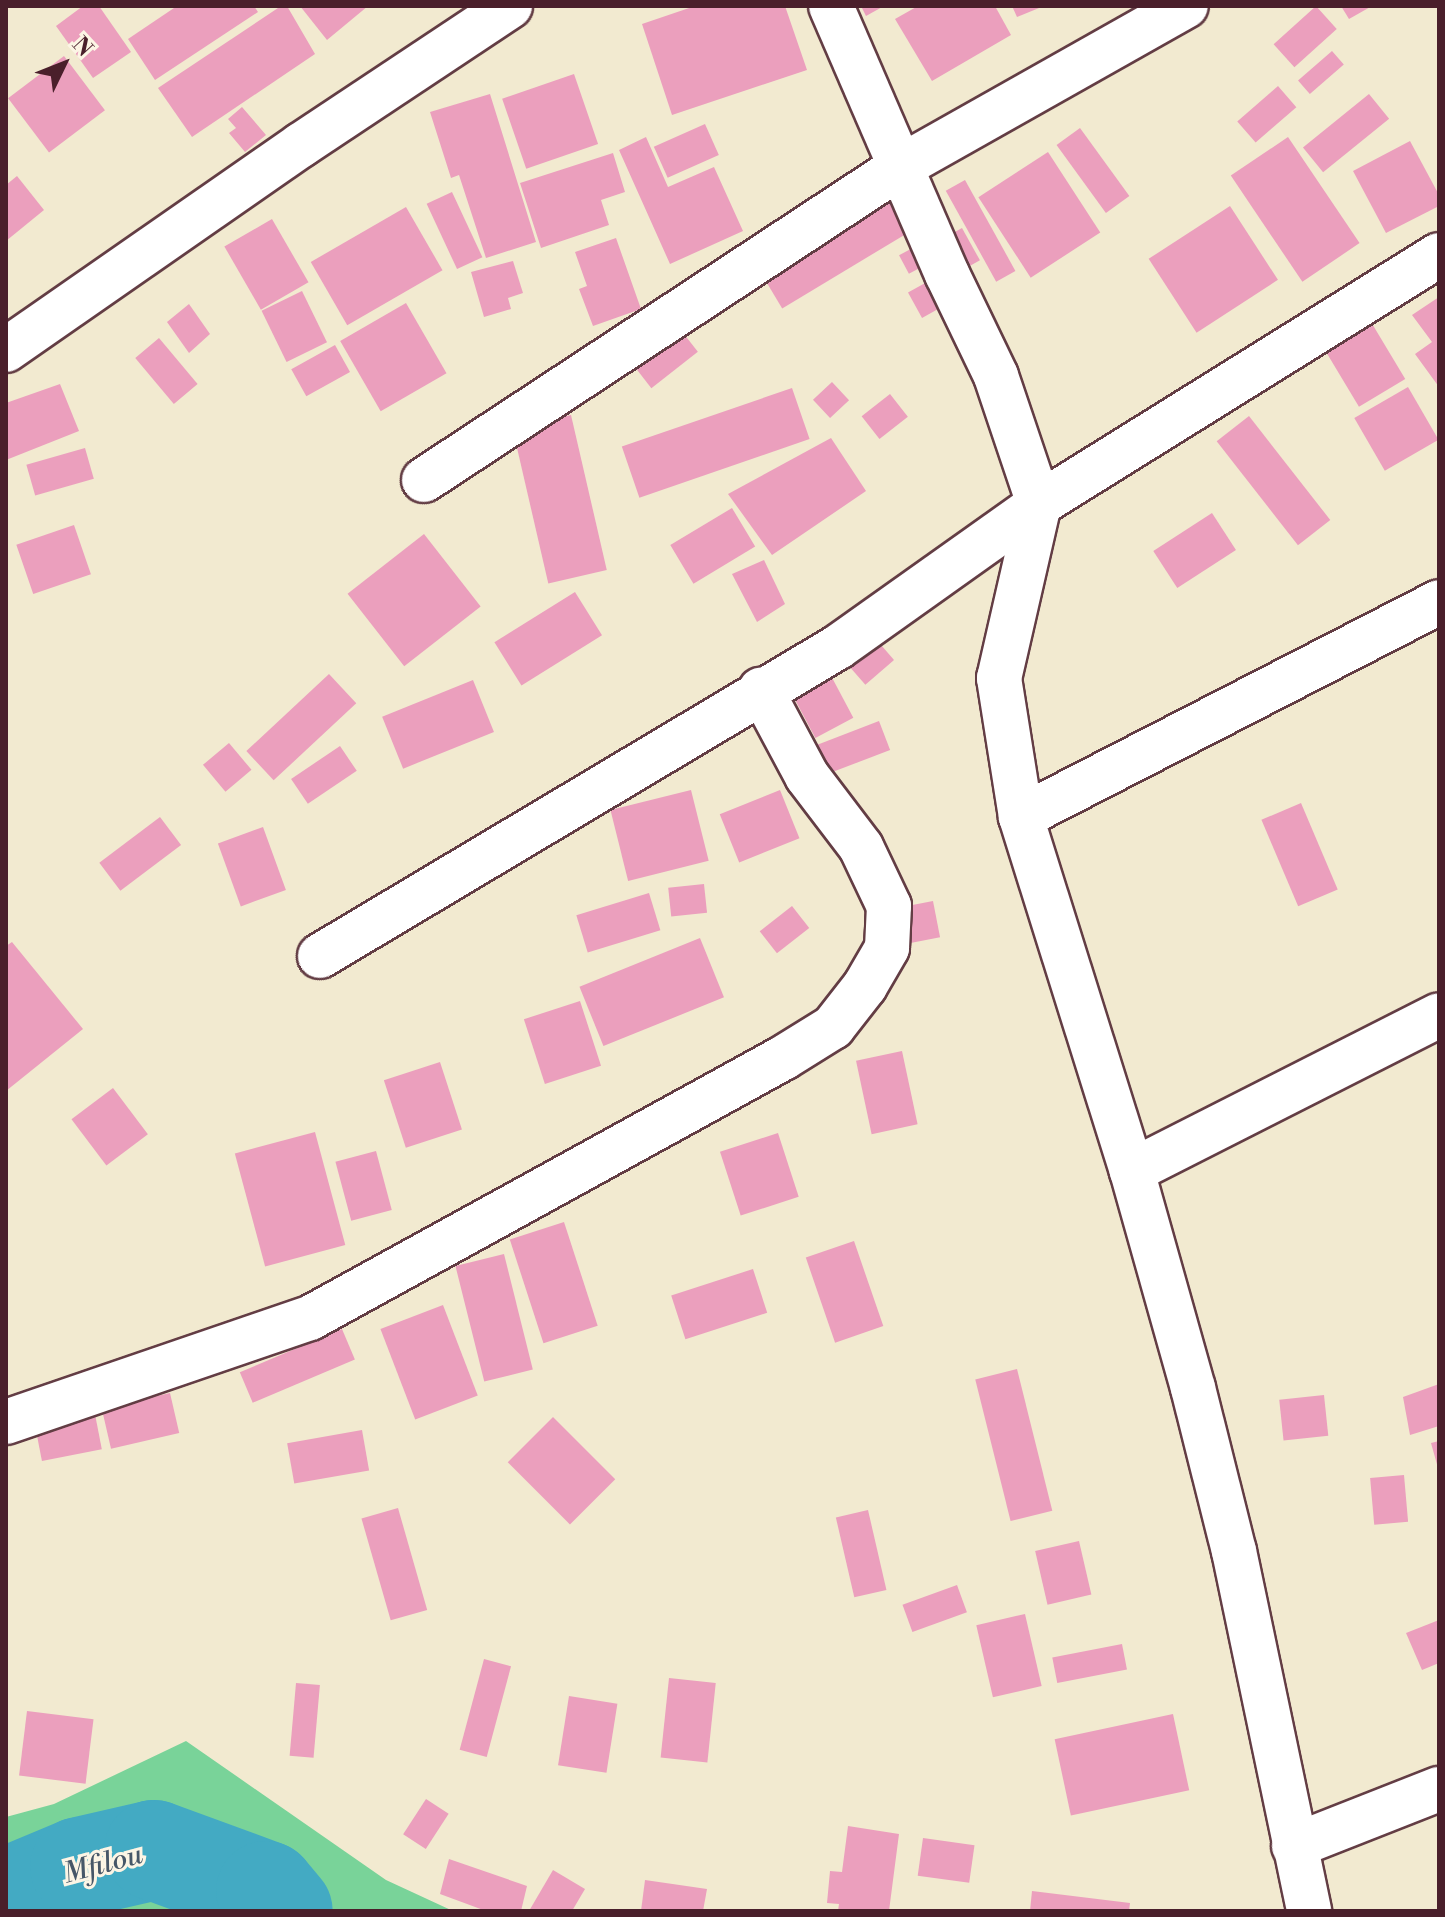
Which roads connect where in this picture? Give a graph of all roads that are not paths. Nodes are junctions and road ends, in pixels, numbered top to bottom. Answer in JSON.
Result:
{"nodes":[{"id":1,"x":510,"y":6,"type":"edge"},
{"id":2,"x":831,"y":6,"type":"edge"},
{"id":3,"x":1186,"y":6,"type":"edge"},
{"id":4,"x":900,"y":167,"type":"junction"},
{"id":5,"x":1439,"y":255,"type":"edge"},
{"id":6,"x":6,"y":350,"type":"edge"},
{"id":7,"x":424,"y":480,"type":"dead end"},
{"id":8,"x":1039,"y":504,"type":"junction"},
{"id":9,"x":1439,"y":602,"type":"edge"},
{"id":10,"x":761,"y":690,"type":"junction"},
{"id":11,"x":1021,"y":817,"type":"junction"},
{"id":12,"x":320,"y":956,"type":"dead end"},
{"id":13,"x":1439,"y":1015,"type":"edge"},
{"id":14,"x":1132,"y":1171,"type":"junction"},
{"id":15,"x":6,"y":1422,"type":"edge"},
{"id":16,"x":1439,"y":1789,"type":"edge"},
{"id":17,"x":1294,"y":1846,"type":"junction"},
{"id":18,"x":1309,"y":1911,"type":"edge"}],
"edges":[{"from":1,"to":6,"type":"street"},
{"from":2,"to":4,"type":"street"},
{"from":3,"to":4,"type":"street"},
{"from":4,"to":7,"type":"street"},
{"from":4,"to":8,"type":"street"},
{"from":5,"to":8,"type":"street"},
{"from":8,"to":10,"type":"street"},
{"from":8,"to":11,"type":"street"},
{"from":9,"to":11,"type":"street"},
{"from":10,"to":12,"type":"street"},
{"from":10,"to":15,"type":"street"},
{"from":11,"to":14,"type":"street"},
{"from":13,"to":14,"type":"street"},
{"from":14,"to":17,"type":"street"},
{"from":16,"to":17,"type":"street"},
{"from":17,"to":18,"type":"street"}]}
